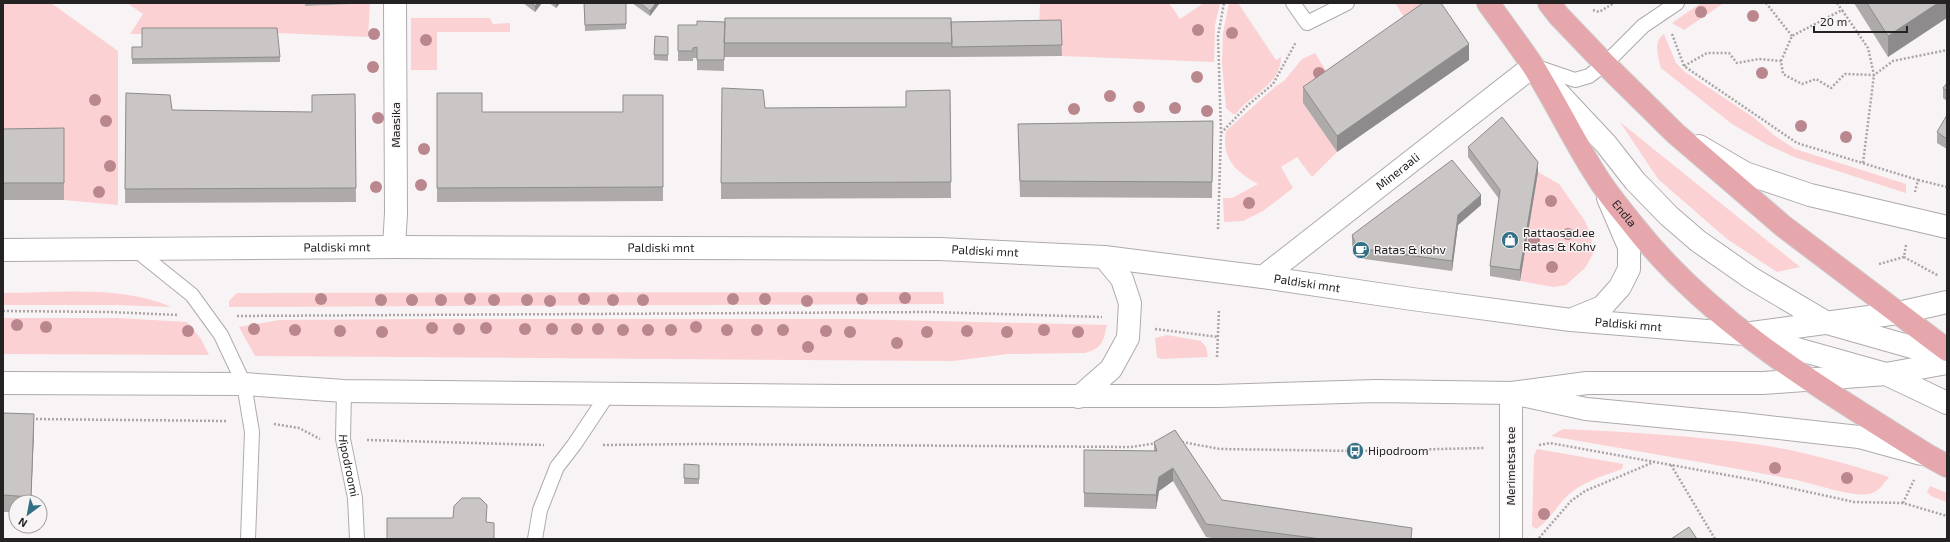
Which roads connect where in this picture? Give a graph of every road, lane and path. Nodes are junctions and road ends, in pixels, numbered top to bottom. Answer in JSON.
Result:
{"nodes":[{"id":1,"x":395,"y":3,"type":"edge"},
{"id":2,"x":1224,"y":3,"type":"edge"},
{"id":3,"x":1293,"y":3,"type":"edge"},
{"id":4,"x":1347,"y":3,"type":"edge"},
{"id":5,"x":1488,"y":3,"type":"edge"},
{"id":6,"x":1549,"y":3,"type":"edge"},
{"id":7,"x":1614,"y":3,"type":"edge"},
{"id":8,"x":1677,"y":3,"type":"edge"},
{"id":9,"x":1766,"y":3,"type":"edge"},
{"id":10,"x":1837,"y":3,"type":"edge"},
{"id":11,"x":1586,"y":6,"type":"dead end"},
{"id":12,"x":1842,"y":10,"type":"junction"},
{"id":13,"x":1661,"y":14,"type":"junction"},
{"id":14,"x":1307,"y":23,"type":"junction"},
{"id":15,"x":1792,"y":36,"type":"junction"},
{"id":16,"x":1947,"y":50,"type":"edge"},
{"id":17,"x":1781,"y":61,"type":"junction"},
{"id":18,"x":1605,"y":64,"type":"junction"},
{"id":19,"x":1533,"y":66,"type":"junction"},
{"id":20,"x":1684,"y":66,"type":"junction"},
{"id":21,"x":1874,"y":75,"type":"junction"},
{"id":22,"x":1221,"y":133,"type":"junction"},
{"id":23,"x":1675,"y":133,"type":"junction"},
{"id":24,"x":1863,"y":163,"type":"junction"},
{"id":25,"x":1918,"y":180,"type":"junction"},
{"id":26,"x":1601,"y":182,"type":"junction"},
{"id":27,"x":1947,"y":187,"type":"edge"},
{"id":28,"x":1915,"y":194,"type":"dead end"},
{"id":29,"x":1947,"y":227,"type":"edge"},
{"id":30,"x":1218,"y":229,"type":"dead end"},
{"id":31,"x":1906,"y":243,"type":"dead end"},
{"id":32,"x":394,"y":247,"type":"junction"},
{"id":33,"x":3,"y":250,"type":"edge"},
{"id":34,"x":136,"y":250,"type":"junction"},
{"id":35,"x":1104,"y":257,"type":"junction"},
{"id":36,"x":1904,"y":257,"type":"junction"},
{"id":37,"x":1878,"y":264,"type":"dead end"},
{"id":38,"x":1941,"y":276,"type":"dead end"},
{"id":39,"x":1263,"y":277,"type":"junction"},
{"id":40,"x":1947,"y":302,"type":"edge"},
{"id":41,"x":1219,"y":310,"type":"dead end"},
{"id":42,"x":3,"y":311,"type":"edge"},
{"id":43,"x":1898,"y":313,"type":"junction"},
{"id":44,"x":207,"y":316,"type":"junction"},
{"id":45,"x":1571,"y":320,"type":"junction"},
{"id":46,"x":1826,"y":324,"type":"junction"},
{"id":47,"x":1129,"y":326,"type":"junction"},
{"id":48,"x":1744,"y":334,"type":"junction"},
{"id":49,"x":1218,"y":337,"type":"junction"},
{"id":50,"x":1947,"y":350,"type":"edge"},
{"id":51,"x":1216,"y":357,"type":"dead end"},
{"id":52,"x":1947,"y":357,"type":"edge"},
{"id":53,"x":1947,"y":363,"type":"edge"},
{"id":54,"x":1886,"y":374,"type":"junction"},
{"id":55,"x":1809,"y":380,"type":"junction"},
{"id":56,"x":3,"y":383,"type":"edge"},
{"id":57,"x":244,"y":384,"type":"junction"},
{"id":58,"x":344,"y":391,"type":"junction"},
{"id":59,"x":1511,"y":393,"type":"junction"},
{"id":60,"x":608,"y":394,"type":"junction"},
{"id":61,"x":1079,"y":396,"type":"junction"},
{"id":62,"x":1947,"y":403,"type":"edge"},
{"id":63,"x":27,"y":419,"type":"edge"},
{"id":64,"x":251,"y":421,"type":"junction"},
{"id":65,"x":343,"y":439,"type":"junction"},
{"id":66,"x":1179,"y":442,"type":"edge"},
{"id":67,"x":1158,"y":443,"type":"edge"},
{"id":68,"x":574,"y":445,"type":"junction"},
{"id":69,"x":1511,"y":448,"type":"junction"},
{"id":70,"x":1927,"y":455,"type":"junction"},
{"id":71,"x":1655,"y":462,"type":"junction"},
{"id":72,"x":1671,"y":465,"type":"junction"},
{"id":73,"x":1947,"y":466,"type":"edge"},
{"id":74,"x":1914,"y":479,"type":"dead end"},
{"id":75,"x":1902,"y":503,"type":"junction"},
{"id":76,"x":1947,"y":516,"type":"edge"},
{"id":77,"x":248,"y":539,"type":"edge"},
{"id":78,"x":357,"y":539,"type":"edge"},
{"id":79,"x":535,"y":539,"type":"edge"},
{"id":80,"x":1512,"y":539,"type":"edge"},
{"id":81,"x":1538,"y":539,"type":"edge"},
{"id":82,"x":1716,"y":539,"type":"edge"}],
"edges":[{"from":1,"to":32,"type":"main road","name":"Maasika"},
{"from":2,"to":22,"type":"path"},
{"from":3,"to":14,"type":"lane"},
{"from":4,"to":14,"type":"lane"},
{"from":5,"to":19,"type":"main road","name":"Endla"},
{"from":6,"to":18,"type":"main road"},
{"from":7,"to":11,"type":"path"},
{"from":8,"to":13,"type":"lane"},
{"from":9,"to":15,"type":"path"},
{"from":10,"to":12,"type":"path"},
{"from":12,"to":15,"type":"path"},
{"from":12,"to":21,"type":"path"},
{"from":13,"to":18,"type":"lane"},
{"from":13,"to":20,"type":"path"},
{"from":14,"to":22,"type":"path"},
{"from":15,"to":17,"type":"path"},
{"from":16,"to":21,"type":"path"},
{"from":17,"to":20,"type":"path"},
{"from":17,"to":21,"type":"path"},
{"from":18,"to":19,"type":"lane"},
{"from":18,"to":23,"type":"main road"},
{"from":19,"to":26,"type":"main road","name":"Endla"},
{"from":19,"to":39,"type":"main road","name":"Mineraali"},
{"from":19,"to":46,"type":"main road"},
{"from":20,"to":24,"type":"path"},
{"from":21,"to":24,"type":"path"},
{"from":22,"to":30,"type":"path"},
{"from":23,"to":29,"type":"main road"},
{"from":23,"to":43,"type":"main road"},
{"from":24,"to":25,"type":"path"},
{"from":25,"to":27,"type":"path"},
{"from":25,"to":28,"type":"path"},
{"from":26,"to":45,"type":"main road"},
{"from":26,"to":48,"type":"main road","name":"Endla"},
{"from":31,"to":36,"type":"path"},
{"from":32,"to":34,"type":"main road","name":"Paldiski mnt"},
{"from":32,"to":35,"type":"main road","name":"Paldiski mnt"},
{"from":33,"to":34,"type":"main road","name":"Paldiski mnt"},
{"from":34,"to":44,"type":"lane"},
{"from":35,"to":39,"type":"main road","name":"Paldiski mnt"},
{"from":35,"to":47,"type":"main road"},
{"from":36,"to":37,"type":"path"},
{"from":36,"to":38,"type":"path"},
{"from":39,"to":45,"type":"main road","name":"Paldiski mnt"},
{"from":40,"to":43,"type":"main road","name":"Paldiski mnt"},
{"from":41,"to":49,"type":"path"},
{"from":42,"to":44,"type":"path"},
{"from":43,"to":46,"type":"main road","name":"Paldiski mnt"},
{"from":43,"to":50,"type":"main road"},
{"from":44,"to":47,"type":"path"},
{"from":44,"to":57,"type":"lane"},
{"from":45,"to":48,"type":"main road","name":"Paldiski mnt"},
{"from":46,"to":48,"type":"main road","name":"Paldiski mnt"},
{"from":46,"to":52,"type":"main road"},
{"from":47,"to":49,"type":"path"},
{"from":47,"to":61,"type":"main road"},
{"from":48,"to":54,"type":"main road"},
{"from":48,"to":55,"type":"main road","name":"Endla"},
{"from":49,"to":51,"type":"path"},
{"from":53,"to":54,"type":"main road"},
{"from":54,"to":55,"type":"main road"},
{"from":54,"to":62,"type":"main road"},
{"from":55,"to":59,"type":"main road"},
{"from":55,"to":70,"type":"main road"},
{"from":56,"to":57,"type":"main road"},
{"from":57,"to":58,"type":"main road"},
{"from":57,"to":64,"type":"lane"},
{"from":58,"to":60,"type":"main road"},
{"from":58,"to":65,"type":"lane","name":"Hipodroomi"},
{"from":59,"to":61,"type":"main road"},
{"from":59,"to":69,"type":"main road","name":"Merimetsa tee"},
{"from":59,"to":70,"type":"main road"},
{"from":60,"to":61,"type":"main road"},
{"from":60,"to":68,"type":"lane"},
{"from":63,"to":64,"type":"path"},
{"from":64,"to":65,"type":"path"},
{"from":64,"to":77,"type":"lane"},
{"from":65,"to":68,"type":"path"},
{"from":65,"to":78,"type":"lane","name":"Hipodroomi"},
{"from":66,"to":69,"type":"path"},
{"from":67,"to":68,"type":"path"},
{"from":68,"to":79,"type":"lane"},
{"from":69,"to":71,"type":"path"},
{"from":69,"to":80,"type":"main road","name":"Merimetsa tee"},
{"from":70,"to":73,"type":"main road"},
{"from":71,"to":72,"type":"path"},
{"from":71,"to":81,"type":"path"},
{"from":72,"to":75,"type":"path"},
{"from":72,"to":82,"type":"path"},
{"from":74,"to":75,"type":"path"},
{"from":75,"to":76,"type":"path"}]}
